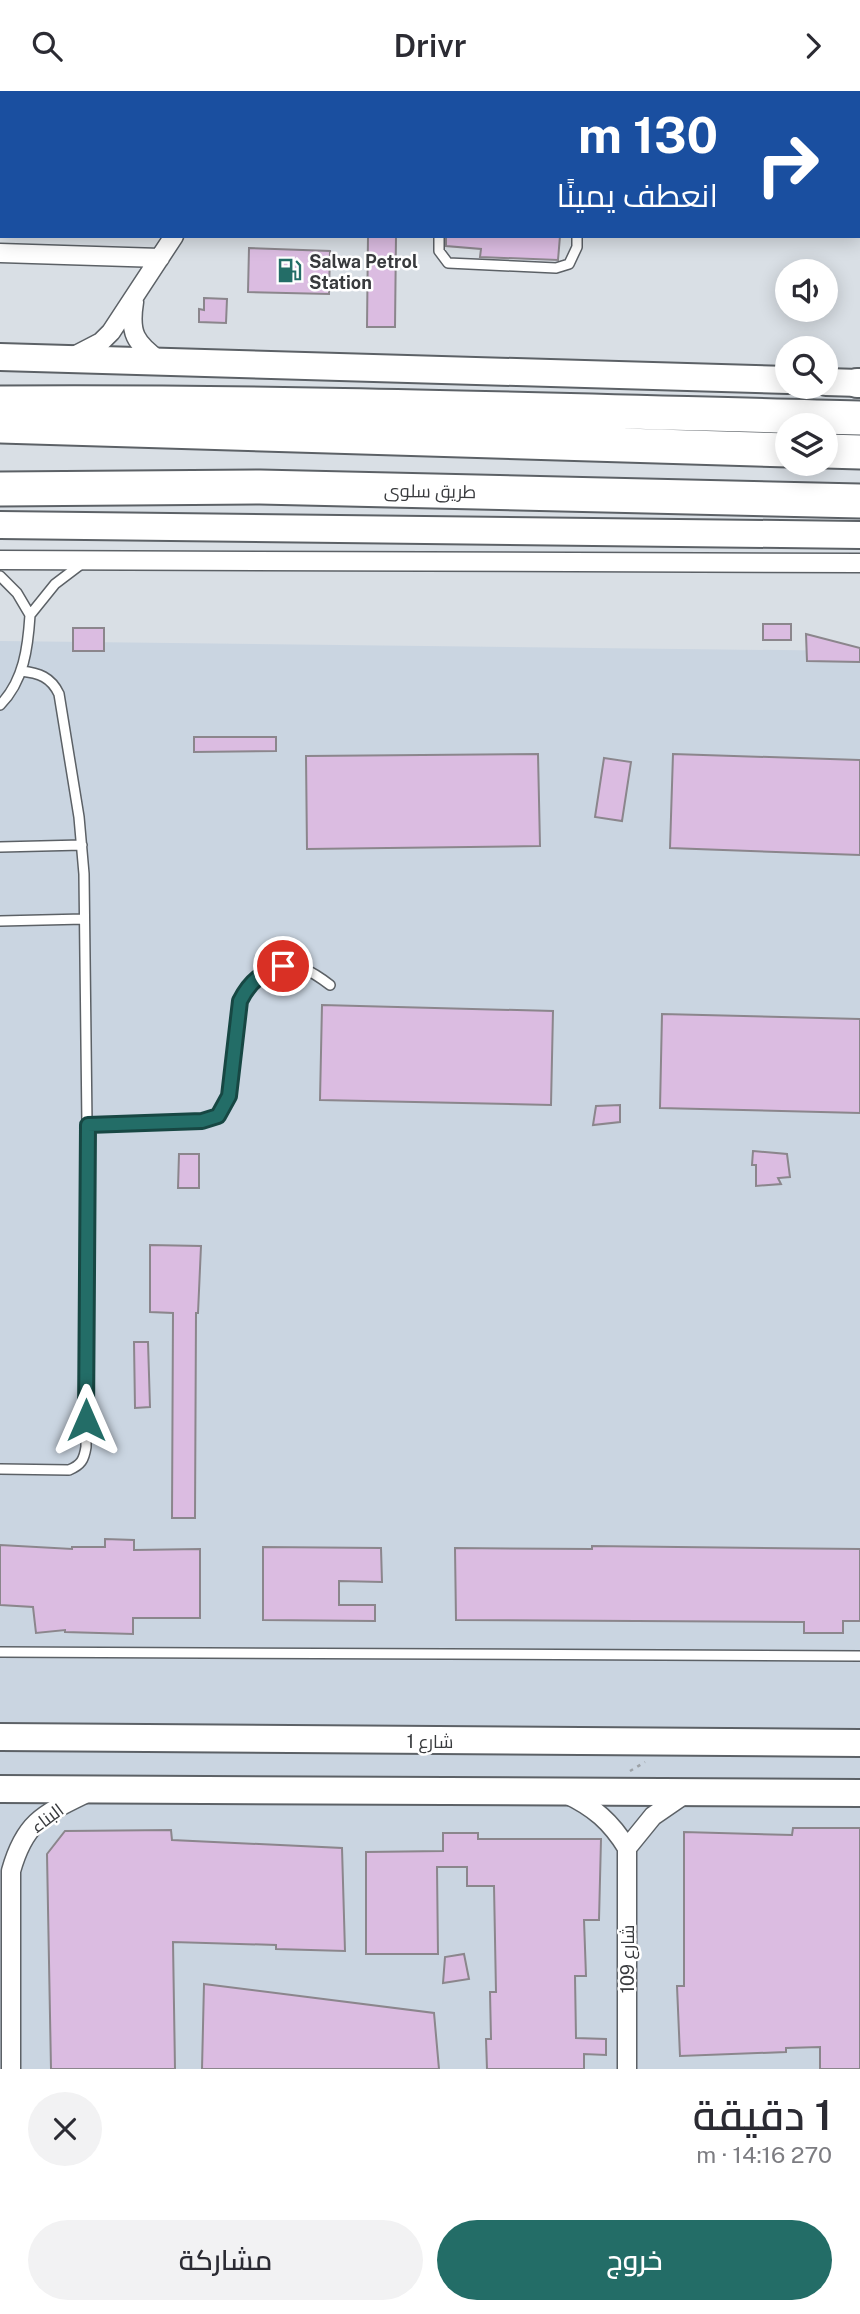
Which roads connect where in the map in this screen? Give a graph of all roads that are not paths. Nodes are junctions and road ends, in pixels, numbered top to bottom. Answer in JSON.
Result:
{"nodes":[{"id":1,"x":173,"y":238,"type":"edge"},
{"id":2,"x":439,"y":238,"type":"edge"},
{"id":3,"x":577,"y":238,"type":"edge"},
{"id":4,"x":0,"y":253,"type":"edge"},
{"id":5,"x":160,"y":258,"type":"junction"},
{"id":6,"x":134,"y":298,"type":"junction"},
{"id":7,"x":0,"y":357,"type":"edge"},
{"id":8,"x":69,"y":359,"type":"junction"},
{"id":9,"x":160,"y":361,"type":"junction"},
{"id":10,"x":775,"y":380,"type":"edge"},
{"id":11,"x":838,"y":382,"type":"edge"},
{"id":12,"x":859,"y":383,"type":"edge"},
{"id":13,"x":0,"y":403,"type":"edge"},
{"id":14,"x":860,"y":418,"type":"edge"},
{"id":15,"x":0,"y":426,"type":"edge"},
{"id":16,"x":775,"y":450,"type":"edge"},
{"id":17,"x":838,"y":451,"type":"edge"},
{"id":18,"x":860,"y":452,"type":"edge"},
{"id":19,"x":0,"y":489,"type":"edge"},
{"id":20,"x":860,"y":501,"type":"edge"},
{"id":21,"x":0,"y":525,"type":"edge"},
{"id":22,"x":860,"y":535,"type":"edge"},
{"id":23,"x":0,"y":560,"type":"edge"},
{"id":24,"x":87,"y":560,"type":"junction"},
{"id":25,"x":859,"y":563,"type":"edge"},
{"id":26,"x":0,"y":576,"type":"edge"},
{"id":27,"x":30,"y":615,"type":"junction"},
{"id":28,"x":21,"y":671,"type":"junction"},
{"id":29,"x":0,"y":705,"type":"edge"},
{"id":30,"x":82,"y":845,"type":"junction"},
{"id":31,"x":0,"y":847,"type":"edge"},
{"id":32,"x":84,"y":919,"type":"junction"},
{"id":33,"x":0,"y":921,"type":"edge"},
{"id":34,"x":330,"y":985,"type":"dead end"},
{"id":35,"x":88,"y":1125,"type":"junction"},
{"id":36,"x":0,"y":1469,"type":"edge"},
{"id":37,"x":0,"y":1652,"type":"edge"},
{"id":38,"x":860,"y":1657,"type":"edge"},
{"id":39,"x":0,"y":1737,"type":"edge"},
{"id":40,"x":860,"y":1742,"type":"edge"},
{"id":41,"x":0,"y":1789,"type":"edge"},
{"id":42,"x":94,"y":1790,"type":"junction"},
{"id":43,"x":560,"y":1791,"type":"junction"},
{"id":44,"x":687,"y":1793,"type":"junction"},
{"id":45,"x":860,"y":1793,"type":"edge"},
{"id":46,"x":627,"y":1848,"type":"junction"},
{"id":47,"x":11,"y":2069,"type":"edge"},
{"id":48,"x":627,"y":2069,"type":"edge"}],
"edges":[{"from":1,"to":5,"type":"street"},
{"from":2,"to":3,"type":"lane"},
{"from":4,"to":5,"type":"street"},
{"from":5,"to":6,"type":"street"},
{"from":6,"to":8,"type":"street"},
{"from":6,"to":9,"type":"street"},
{"from":7,"to":8,"type":"street"},
{"from":8,"to":9,"type":"street"},
{"from":9,"to":10,"type":"street"},
{"from":11,"to":12,"type":"street"},
{"from":13,"to":14,"type":"highway"},
{"from":15,"to":16,"type":"highway"},
{"from":17,"to":18,"type":"highway"},
{"from":19,"to":20,"type":"highway","name":"طريق سلوى"},
{"from":21,"to":22,"type":"street"},
{"from":23,"to":24,"type":"street"},
{"from":24,"to":25,"type":"street"},
{"from":24,"to":27,"type":"lane"},
{"from":26,"to":27,"type":"lane"},
{"from":27,"to":28,"type":"lane"},
{"from":28,"to":29,"type":"lane"},
{"from":28,"to":30,"type":"lane"},
{"from":30,"to":31,"type":"lane"},
{"from":30,"to":32,"type":"lane"},
{"from":32,"to":33,"type":"lane"},
{"from":32,"to":35,"type":"lane"},
{"from":34,"to":35,"type":"lane"},
{"from":35,"to":36,"type":"lane"},
{"from":37,"to":38,"type":"lane"},
{"from":39,"to":40,"type":"street","name":"شارع 1"},
{"from":41,"to":42,"type":"street"},
{"from":42,"to":43,"type":"street"},
{"from":42,"to":47,"type":"street","name":"البناء"},
{"from":43,"to":44,"type":"street"},
{"from":43,"to":46,"type":"street"},
{"from":44,"to":45,"type":"street"},
{"from":44,"to":46,"type":"street"},
{"from":46,"to":48,"type":"street","name":"شارع 109"}]}
